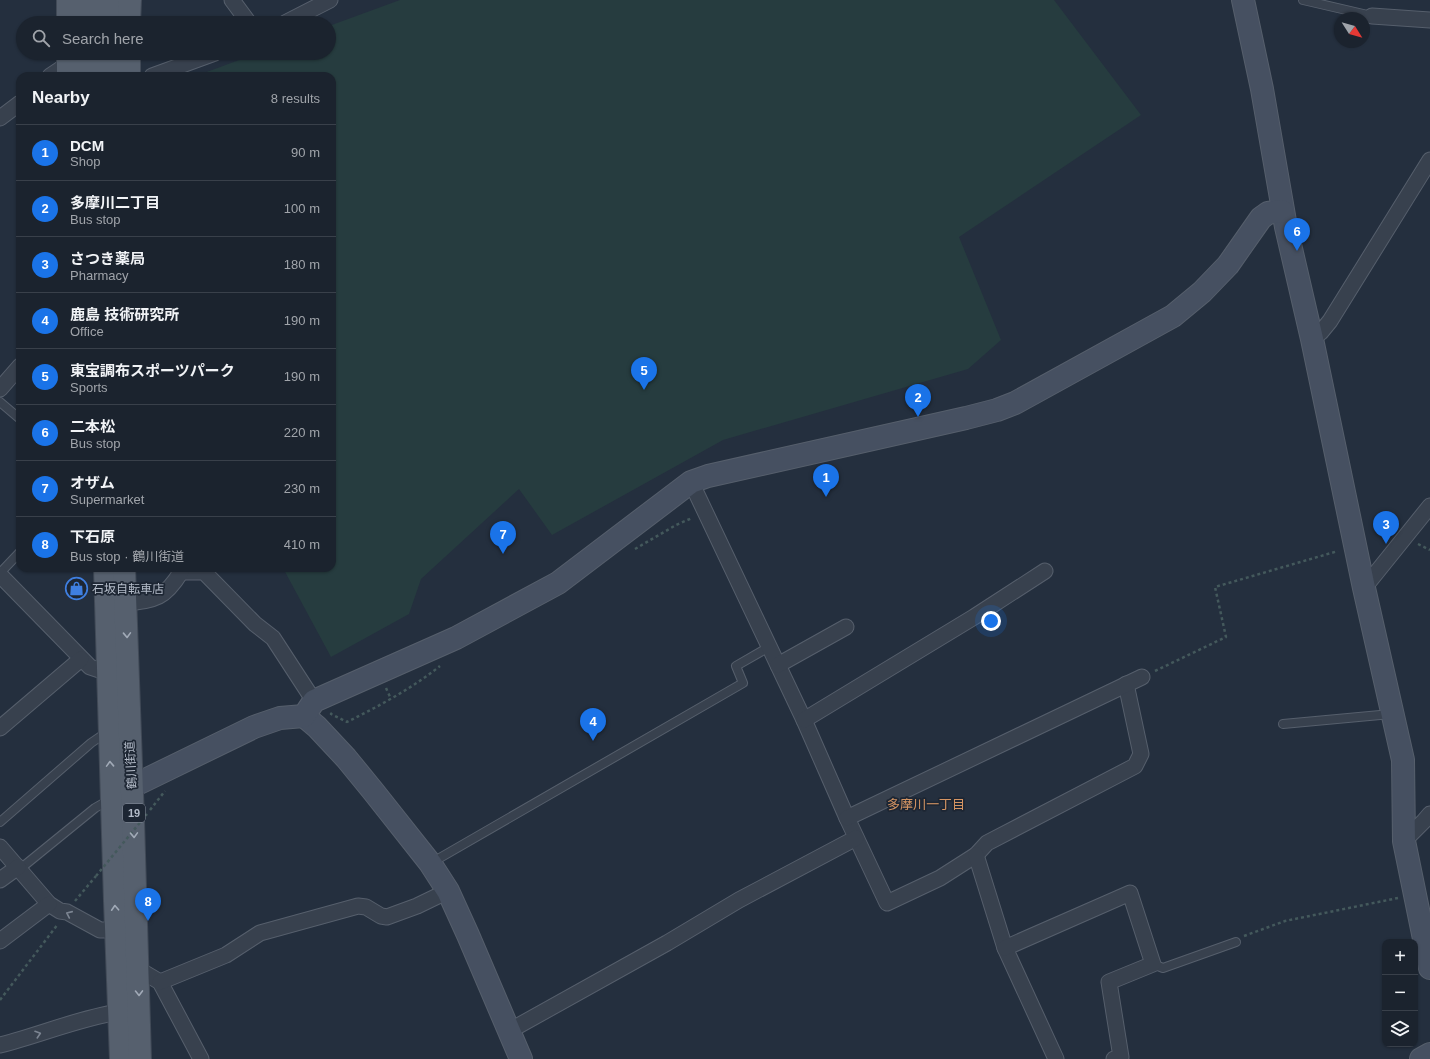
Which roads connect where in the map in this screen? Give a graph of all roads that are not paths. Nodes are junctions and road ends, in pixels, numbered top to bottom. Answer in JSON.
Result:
{"nodes":[{"id":1,"x":68,"y":0,"type":"edge"},
{"id":2,"x":88,"y":0,"type":"edge"},
{"id":3,"x":110,"y":0,"type":"edge"},
{"id":4,"x":130,"y":0,"type":"edge"},
{"id":5,"x":232,"y":0,"type":"edge"},
{"id":6,"x":330,"y":0,"type":"edge"},
{"id":7,"x":1243,"y":0,"type":"edge"},
{"id":8,"x":1303,"y":0,"type":"edge"},
{"id":9,"x":68,"y":16,"type":"edge"},
{"id":10,"x":88,"y":16,"type":"edge"},
{"id":11,"x":109,"y":16,"type":"edge"},
{"id":12,"x":130,"y":16,"type":"edge"},
{"id":13,"x":244,"y":16,"type":"edge"},
{"id":14,"x":299,"y":16,"type":"edge"},
{"id":15,"x":1372,"y":16,"type":"joint"},
{"id":16,"x":1430,"y":20,"type":"edge"},
{"id":17,"x":89,"y":60,"type":"edge"},
{"id":18,"x":109,"y":60,"type":"edge"},
{"id":19,"x":129,"y":60,"type":"edge"},
{"id":20,"x":196,"y":60,"type":"edge"},
{"id":21,"x":68,"y":64,"type":"edge"},
{"id":22,"x":56,"y":72,"type":"edge"},
{"id":23,"x":89,"y":72,"type":"edge"},
{"id":24,"x":109,"y":72,"type":"edge"},
{"id":25,"x":129,"y":72,"type":"edge"},
{"id":26,"x":163,"y":72,"type":"edge"},
{"id":27,"x":16,"y":105,"type":"edge"},
{"id":28,"x":0,"y":118,"type":"edge"},
{"id":29,"x":1430,"y":160,"type":"edge"},
{"id":30,"x":1282,"y":211,"type":"junction"},
{"id":31,"x":1312,"y":340,"type":"junction"},
{"id":32,"x":16,"y":371,"type":"edge"},
{"id":33,"x":0,"y":389,"type":"edge"},
{"id":34,"x":0,"y":402,"type":"edge"},
{"id":35,"x":16,"y":416,"type":"edge"},
{"id":36,"x":691,"y":482,"type":"junction"},
{"id":37,"x":1430,"y":506,"type":"edge"},
{"id":38,"x":16,"y":556,"type":"edge"},
{"id":39,"x":1045,"y":571,"type":"dead end"},
{"id":40,"x":105,"y":572,"type":"edge"},
{"id":41,"x":124,"y":572,"type":"edge"},
{"id":42,"x":180,"y":572,"type":"edge"},
{"id":43,"x":204,"y":572,"type":"edge"},
{"id":44,"x":0,"y":574,"type":"edge"},
{"id":45,"x":1364,"y":588,"type":"junction"},
{"id":46,"x":126,"y":603,"type":"junction"},
{"id":47,"x":846,"y":627,"type":"dead end"},
{"id":48,"x":769,"y":647,"type":"junction"},
{"id":49,"x":81,"y":659,"type":"junction"},
{"id":50,"x":778,"y":665,"type":"junction"},
{"id":51,"x":108,"y":670,"type":"junction"},
{"id":52,"x":1142,"y":677,"type":"road end"},
{"id":53,"x":1126,"y":684,"type":"junction"},
{"id":54,"x":316,"y":711,"type":"junction"},
{"id":55,"x":1392,"y":714,"type":"junction"},
{"id":56,"x":804,"y":720,"type":"junction"},
{"id":57,"x":1283,"y":724,"type":"dead end"},
{"id":58,"x":0,"y":728,"type":"edge"},
{"id":59,"x":109,"y":730,"type":"junction"},
{"id":60,"x":133,"y":786,"type":"junction"},
{"id":61,"x":112,"y":798,"type":"junction"},
{"id":62,"x":1430,"y":814,"type":"edge"},
{"id":63,"x":846,"y":818,"type":"junction"},
{"id":64,"x":0,"y":822,"type":"edge"},
{"id":65,"x":856,"y":838,"type":"junction"},
{"id":66,"x":1404,"y":841,"type":"junction"},
{"id":67,"x":0,"y":847,"type":"edge"},
{"id":68,"x":976,"y":856,"type":"junction"},
{"id":69,"x":430,"y":863,"type":"junction"},
{"id":70,"x":19,"y":868,"type":"junction"},
{"id":71,"x":0,"y":880,"type":"edge"},
{"id":72,"x":448,"y":891,"type":"junction"},
{"id":73,"x":49,"y":904,"type":"junction"},
{"id":74,"x":116,"y":930,"type":"junction"},
{"id":75,"x":0,"y":941,"type":"edge"},
{"id":76,"x":1236,"y":942,"type":"road end"},
{"id":77,"x":1005,"y":948,"type":"junction"},
{"id":78,"x":1153,"y":964,"type":"junction"},
{"id":79,"x":1430,"y":968,"type":"edge"},
{"id":80,"x":138,"y":969,"type":"junction"},
{"id":81,"x":160,"y":982,"type":"junction"},
{"id":82,"x":119,"y":1012,"type":"junction"},
{"id":83,"x":510,"y":1031,"type":"junction"},
{"id":84,"x":0,"y":1045,"type":"edge"},
{"id":85,"x":1430,"y":1054,"type":"edge"},
{"id":86,"x":121,"y":1059,"type":"edge"},
{"id":87,"x":140,"y":1059,"type":"edge"},
{"id":88,"x":201,"y":1059,"type":"edge"},
{"id":89,"x":521,"y":1059,"type":"edge"},
{"id":90,"x":1056,"y":1059,"type":"edge"},
{"id":91,"x":1114,"y":1059,"type":"edge"},
{"id":92,"x":1421,"y":1059,"type":"edge"}],
"edges":[{"from":1,"to":9,"type":"main road"},
{"from":2,"to":10,"type":"main road"},
{"from":3,"to":11,"type":"main road"},
{"from":4,"to":12,"type":"main road"},
{"from":5,"to":13,"type":"street"},
{"from":6,"to":14,"type":"street"},
{"from":7,"to":30,"type":"street"},
{"from":8,"to":15,"type":"lane"},
{"from":15,"to":16,"type":"street"},
{"from":17,"to":23,"type":"main road"},
{"from":18,"to":24,"type":"main road"},
{"from":19,"to":25,"type":"main road"},
{"from":20,"to":26,"type":"street"},
{"from":21,"to":22,"type":"street"},
{"from":27,"to":28,"type":"street"},
{"from":29,"to":31,"type":"street"},
{"from":30,"to":31,"type":"street"},
{"from":30,"to":36,"type":"street"},
{"from":31,"to":45,"type":"street"},
{"from":32,"to":33,"type":"street"},
{"from":34,"to":35,"type":"lane"},
{"from":36,"to":48,"type":"street"},
{"from":36,"to":54,"type":"street"},
{"from":37,"to":45,"type":"street"},
{"from":38,"to":44,"type":"lane"},
{"from":39,"to":56,"type":"street"},
{"from":40,"to":51,"type":"main road","name":"鶴川街道","number":"19"},
{"from":41,"to":46,"type":"main road","name":"鶴川街道","number":"19"},
{"from":42,"to":46,"type":"street"},
{"from":43,"to":54,"type":"street"},
{"from":44,"to":49,"type":"street"},
{"from":45,"to":55,"type":"street"},
{"from":46,"to":60,"type":"main road","name":"鶴川街道","number":"19","one_way":true},
{"from":47,"to":50,"type":"street"},
{"from":48,"to":50,"type":"street"},
{"from":48,"to":69,"type":"lane"},
{"from":49,"to":51,"type":"street"},
{"from":49,"to":58,"type":"street"},
{"from":50,"to":56,"type":"street"},
{"from":51,"to":59,"type":"main road","name":"鶴川街道","number":"19"},
{"from":52,"to":53,"type":"street"},
{"from":53,"to":63,"type":"street"},
{"from":53,"to":68,"type":"street"},
{"from":54,"to":60,"type":"street"},
{"from":54,"to":69,"type":"street"},
{"from":55,"to":57,"type":"lane"},
{"from":55,"to":66,"type":"street"},
{"from":56,"to":63,"type":"street"},
{"from":61,"to":59,"type":"main road","name":"鶴川街道","number":"19","one_way":true},
{"from":59,"to":64,"type":"lane"},
{"from":60,"to":61,"type":"lane"},
{"from":60,"to":80,"type":"main road","name":"鶴川街道","number":"19","one_way":true},
{"from":61,"to":70,"type":"lane"},
{"from":74,"to":61,"type":"main road","name":"鶴川街道","number":"19","one_way":true},
{"from":62,"to":66,"type":"street"},
{"from":63,"to":65,"type":"street"},
{"from":65,"to":68,"type":"street"},
{"from":65,"to":83,"type":"street"},
{"from":66,"to":79,"type":"street"},
{"from":67,"to":70,"type":"street"},
{"from":68,"to":77,"type":"street"},
{"from":69,"to":72,"type":"street"},
{"from":70,"to":71,"type":"street"},
{"from":70,"to":73,"type":"street"},
{"from":72,"to":81,"type":"street"},
{"from":72,"to":83,"type":"street"},
{"from":74,"to":73,"type":"street","one_way":true},
{"from":73,"to":75,"type":"street"},
{"from":74,"to":82,"type":"main road","name":"鶴川街道","number":"19"},
{"from":76,"to":78,"type":"lane"},
{"from":77,"to":78,"type":"street"},
{"from":77,"to":90,"type":"street"},
{"from":78,"to":91,"type":"street"},
{"from":80,"to":81,"type":"street"},
{"from":80,"to":87,"type":"main road","name":"鶴川街道","number":"19","one_way":true},
{"from":81,"to":88,"type":"street"},
{"from":84,"to":82,"type":"street","one_way":true},
{"from":82,"to":86,"type":"main road","name":"鶴川街道","number":"19"},
{"from":83,"to":89,"type":"street"},
{"from":85,"to":92,"type":"street"}]}
